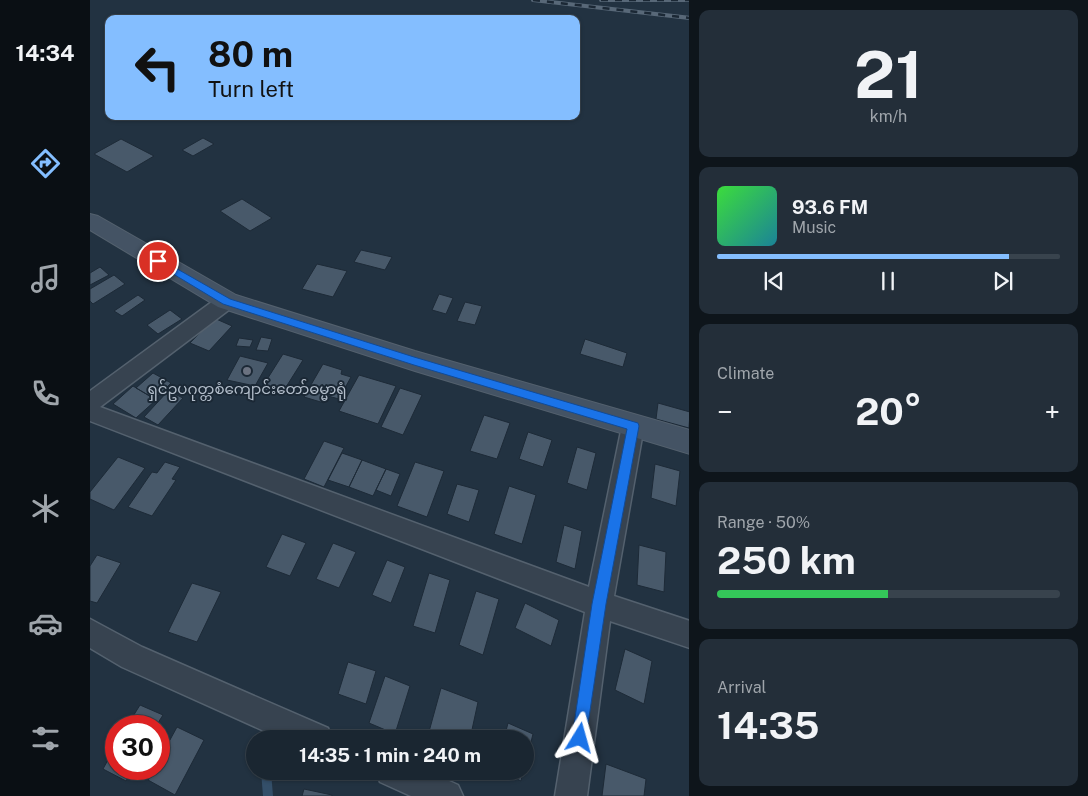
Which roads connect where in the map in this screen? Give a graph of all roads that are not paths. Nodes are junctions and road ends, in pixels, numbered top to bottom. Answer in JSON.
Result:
{"nodes":[{"id":1,"x":90,"y":221,"type":"edge"},
{"id":2,"x":227,"y":301,"type":"junction"},
{"id":3,"x":90,"y":403,"type":"edge"},
{"id":4,"x":90,"y":412,"type":"edge"},
{"id":5,"x":633,"y":426,"type":"junction"},
{"id":6,"x":689,"y":442,"type":"edge"},
{"id":7,"x":599,"y":604,"type":"junction"},
{"id":8,"x":90,"y":633,"type":"edge"},
{"id":9,"x":689,"y":635,"type":"edge"},
{"id":10,"x":297,"y":730,"type":"edge"},
{"id":11,"x":411,"y":780,"type":"edge"},
{"id":12,"x":447,"y":796,"type":"edge"},
{"id":13,"x":572,"y":796,"type":"edge"}],
"edges":[{"from":1,"to":2,"type":"main road"},
{"from":2,"to":3,"type":"street"},
{"from":2,"to":5,"type":"main road"},
{"from":4,"to":7,"type":"street"},
{"from":5,"to":6,"type":"main road"},
{"from":5,"to":7,"type":"street"},
{"from":7,"to":9,"type":"street"},
{"from":7,"to":13,"type":"street"},
{"from":8,"to":10,"type":"street"},
{"from":11,"to":12,"type":"street"}]}
